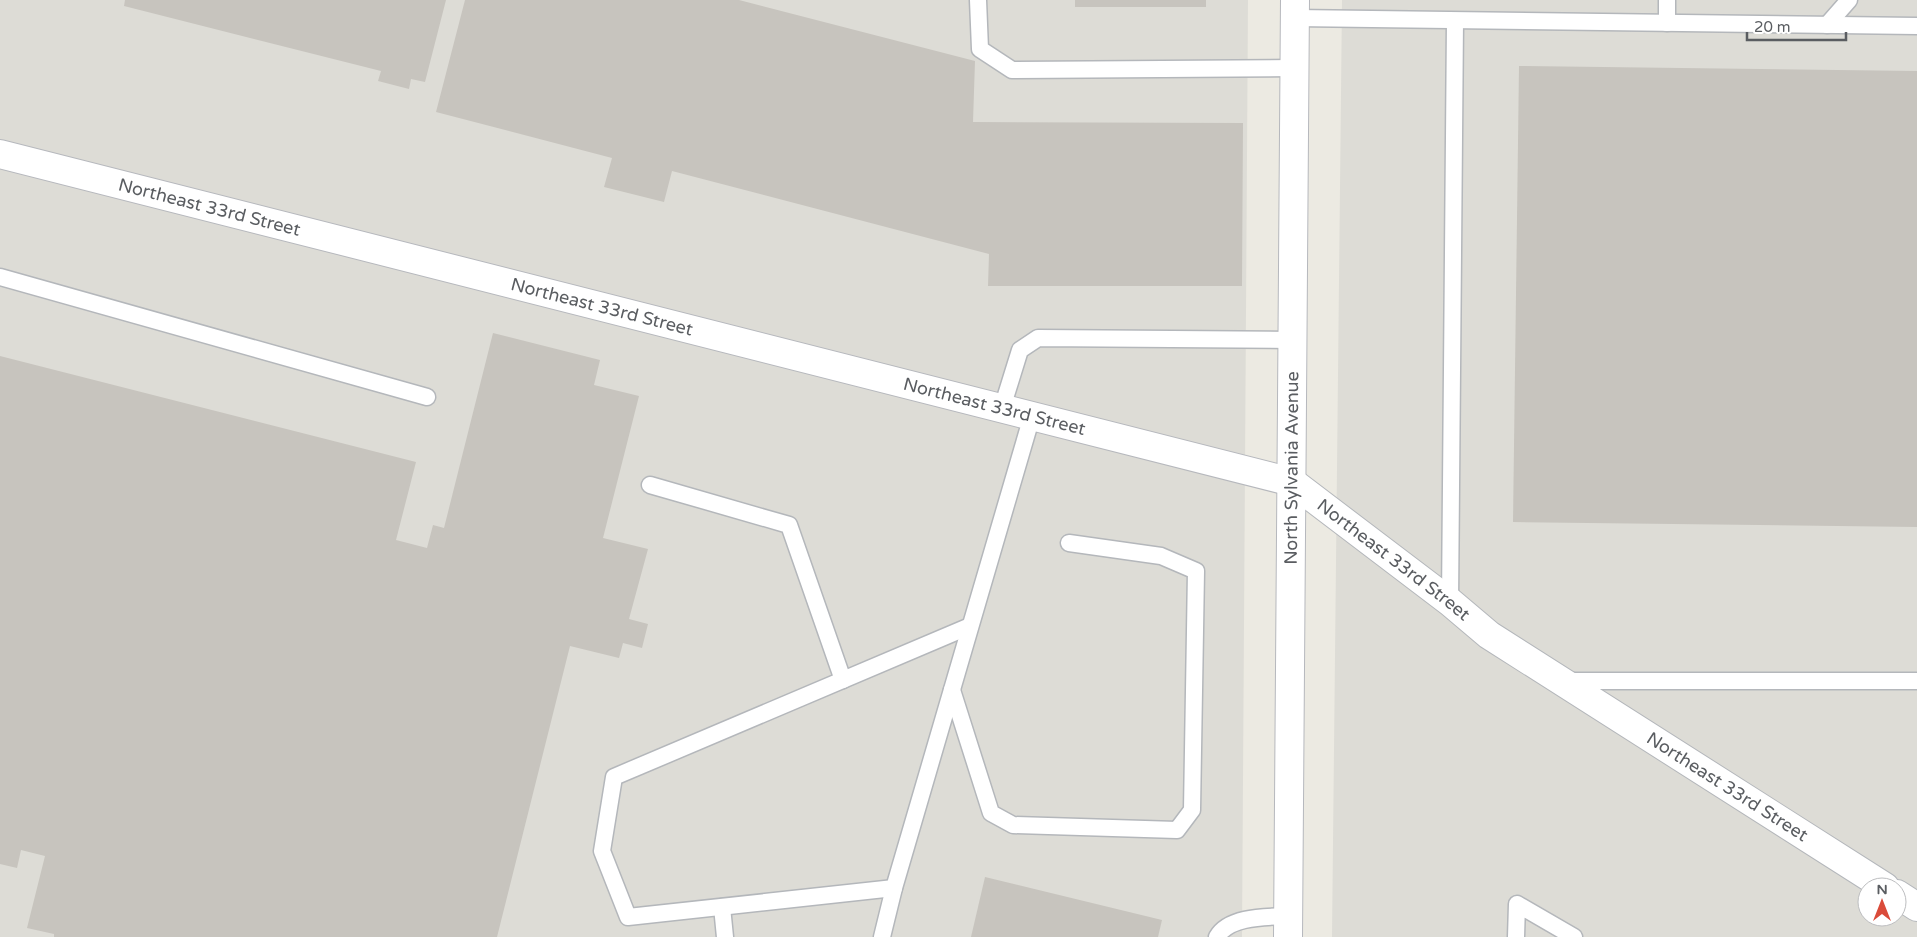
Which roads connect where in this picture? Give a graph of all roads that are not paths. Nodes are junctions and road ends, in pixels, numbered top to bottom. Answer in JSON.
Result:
{"nodes":[{"id":1,"x":978,"y":0,"type":"edge"},
{"id":2,"x":1667,"y":0,"type":"edge"},
{"id":3,"x":1849,"y":0,"type":"edge"},
{"id":4,"x":1295,"y":9,"type":"edge"},
{"id":5,"x":1455,"y":21,"type":"junction"},
{"id":6,"x":1667,"y":23,"type":"junction"},
{"id":7,"x":1827,"y":25,"type":"junction"},
{"id":8,"x":1917,"y":26,"type":"edge"},
{"id":9,"x":1294,"y":68,"type":"junction"},
{"id":10,"x":0,"y":154,"type":"edge"},
{"id":11,"x":0,"y":277,"type":"edge"},
{"id":12,"x":1293,"y":340,"type":"junction"},
{"id":13,"x":427,"y":397,"type":"dead end"},
{"id":14,"x":1002,"y":408,"type":"junction"},
{"id":15,"x":1032,"y":416,"type":"junction"},
{"id":16,"x":1292,"y":482,"type":"junction"},
{"id":17,"x":650,"y":485,"type":"dead end"},
{"id":18,"x":1069,"y":543,"type":"dead end"},
{"id":19,"x":1450,"y":602,"type":"junction"},
{"id":20,"x":970,"y":626,"type":"junction"},
{"id":21,"x":842,"y":680,"type":"junction"},
{"id":22,"x":1560,"y":681,"type":"junction"},
{"id":23,"x":1917,"y":681,"type":"edge"},
{"id":24,"x":952,"y":690,"type":"junction"},
{"id":25,"x":1869,"y":877,"type":"edge"},
{"id":26,"x":894,"y":888,"type":"junction"},
{"id":27,"x":722,"y":907,"type":"junction"},
{"id":28,"x":1288,"y":926,"type":"edge"},
{"id":29,"x":725,"y":937,"type":"edge"},
{"id":30,"x":882,"y":937,"type":"edge"},
{"id":31,"x":1217,"y":937,"type":"edge"},
{"id":32,"x":1516,"y":937,"type":"edge"},
{"id":33,"x":1574,"y":937,"type":"edge"}],
"edges":[{"from":1,"to":9,"type":"lane"},
{"from":2,"to":6,"type":"lane"},
{"from":3,"to":7,"type":"lane"},
{"from":4,"to":5,"type":"lane"},
{"from":4,"to":9,"type":"street","name":"North Sylvania Avenue"},
{"from":5,"to":6,"type":"lane"},
{"from":5,"to":19,"type":"lane"},
{"from":6,"to":7,"type":"lane"},
{"from":7,"to":8,"type":"lane"},
{"from":9,"to":12,"type":"street","name":"North Sylvania Avenue"},
{"from":10,"to":14,"type":"street","name":"Northeast 33rd Street"},
{"from":11,"to":13,"type":"lane"},
{"from":12,"to":14,"type":"lane"},
{"from":12,"to":16,"type":"street","name":"North Sylvania Avenue"},
{"from":14,"to":15,"type":"street","name":"Northeast 33rd Street"},
{"from":15,"to":16,"type":"street","name":"Northeast 33rd Street"},
{"from":15,"to":20,"type":"lane"},
{"from":16,"to":19,"type":"street","name":"Northeast 33rd Street"},
{"from":16,"to":28,"type":"street","name":"North Sylvania Avenue"},
{"from":17,"to":21,"type":"lane"},
{"from":18,"to":24,"type":"lane"},
{"from":19,"to":22,"type":"street","name":"Northeast 33rd Street"},
{"from":20,"to":21,"type":"lane"},
{"from":20,"to":24,"type":"lane"},
{"from":21,"to":27,"type":"lane"},
{"from":22,"to":23,"type":"lane"},
{"from":22,"to":25,"type":"street","name":"Northeast 33rd Street"},
{"from":24,"to":26,"type":"lane"},
{"from":26,"to":27,"type":"lane"},
{"from":26,"to":30,"type":"lane"},
{"from":27,"to":29,"type":"lane"},
{"from":28,"to":31,"type":"lane"},
{"from":32,"to":33,"type":"lane"}]}
